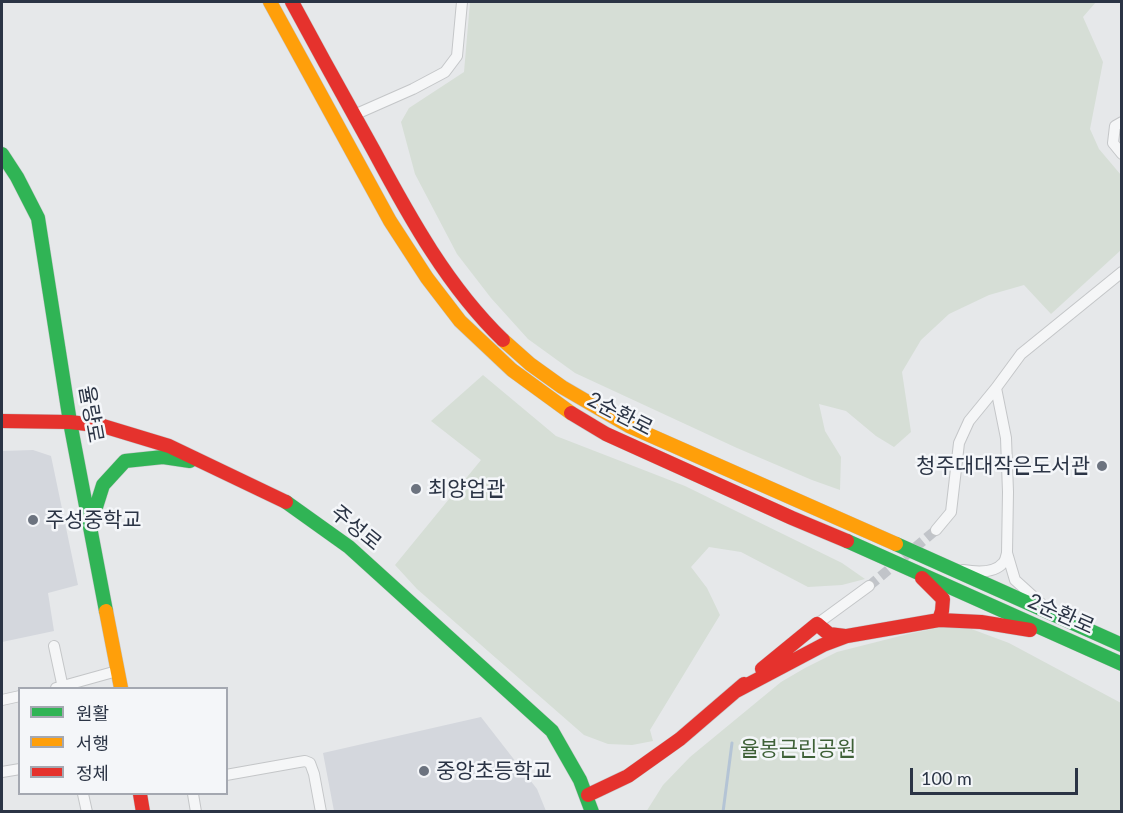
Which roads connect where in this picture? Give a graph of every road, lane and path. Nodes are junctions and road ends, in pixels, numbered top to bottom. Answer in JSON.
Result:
{"nodes":[{"id":1,"x":270,"y":2,"type":"edge"},
{"id":2,"x":292,"y":2,"type":"edge"},
{"id":3,"x":462,"y":2,"type":"edge"},
{"id":4,"x":354,"y":115,"type":"junction"},
{"id":5,"x":1122,"y":122,"type":"edge"},
{"id":6,"x":2,"y":154,"type":"edge"},
{"id":7,"x":1122,"y":154,"type":"edge"},
{"id":8,"x":1122,"y":272,"type":"edge"},
{"id":9,"x":996,"y":388,"type":"junction"},
{"id":10,"x":2,"y":421,"type":"edge"},
{"id":11,"x":70,"y":422,"type":"junction"},
{"id":12,"x":207,"y":463,"type":"junction"},
{"id":13,"x":90,"y":526,"type":"junction"},
{"id":14,"x":936,"y":530,"type":"tunnel mouth"},
{"id":15,"x":1007,"y":553,"type":"junction"},
{"id":16,"x":942,"y":565,"type":"junction"},
{"id":17,"x":914,"y":570,"type":"junction"},
{"id":18,"x":869,"y":586,"type":"tunnel mouth"},
{"id":19,"x":1056,"y":616,"type":"junction"},
{"id":20,"x":939,"y":620,"type":"junction"},
{"id":21,"x":817,"y":624,"type":"junction"},
{"id":22,"x":847,"y":636,"type":"junction"},
{"id":23,"x":1058,"y":636,"type":"junction"},
{"id":24,"x":1122,"y":645,"type":"edge"},
{"id":25,"x":54,"y":646,"type":"dead end"},
{"id":26,"x":1122,"y":664,"type":"edge"},
{"id":27,"x":117,"y":671,"type":"junction"},
{"id":28,"x":60,"y":687,"type":"edge"},
{"id":29,"x":63,"y":687,"type":"edge"},
{"id":30,"x":120,"y":687,"type":"edge"},
{"id":31,"x":736,"y":691,"type":"junction"},
{"id":32,"x":18,"y":696,"type":"edge"},
{"id":33,"x":2,"y":700,"type":"edge"},
{"id":34,"x":18,"y":769,"type":"edge"},
{"id":35,"x":2,"y":772,"type":"edge"},
{"id":36,"x":228,"y":775,"type":"edge"},
{"id":37,"x":83,"y":795,"type":"edge"},
{"id":38,"x":140,"y":795,"type":"edge"},
{"id":39,"x":193,"y":795,"type":"edge"},
{"id":40,"x":588,"y":795,"type":"junction"},
{"id":41,"x":87,"y":812,"type":"edge"},
{"id":42,"x":143,"y":812,"type":"edge"},
{"id":43,"x":196,"y":812,"type":"edge"},
{"id":44,"x":321,"y":812,"type":"edge"},
{"id":45,"x":592,"y":812,"type":"edge"}],
"edges":[{"from":1,"to":17,"type":"street","name":"2순환로"},
{"from":2,"to":4,"type":"street","name":"2순환로"},
{"from":3,"to":4,"type":"street"},
{"from":4,"to":16,"type":"street","name":"2순환로"},
{"from":5,"to":7,"type":"street"},
{"from":6,"to":11,"type":"street","name":"율량로"},
{"from":8,"to":9,"type":"street"},
{"from":9,"to":14,"type":"street"},
{"from":9,"to":15,"type":"street"},
{"from":10,"to":11,"type":"street","name":"주성로"},
{"from":11,"to":12,"type":"street","name":"주성로"},
{"from":11,"to":13,"type":"street","name":"율량로"},
{"from":12,"to":13,"type":"street"},
{"from":12,"to":40,"type":"street","name":"주성로"},
{"from":13,"to":27,"type":"street","name":"율량로"},
{"from":15,"to":16,"type":"street"},
{"from":15,"to":19,"type":"street"},
{"from":16,"to":19,"type":"street","name":"2순환로"},
{"from":17,"to":20,"type":"street"},
{"from":17,"to":23,"type":"street","name":"2순환로"},
{"from":18,"to":21,"type":"street"},
{"from":19,"to":24,"type":"street","name":"2순환로"},
{"from":20,"to":22,"type":"street"},
{"from":20,"to":23,"type":"street"},
{"from":21,"to":22,"type":"street"},
{"from":21,"to":31,"type":"street"},
{"from":22,"to":31,"type":"street"},
{"from":23,"to":26,"type":"street","name":"2순환로"},
{"from":25,"to":28,"type":"street"},
{"from":27,"to":29,"type":"street"},
{"from":27,"to":30,"type":"street","name":"율량로"},
{"from":31,"to":40,"type":"street"},
{"from":32,"to":33,"type":"street"},
{"from":34,"to":35,"type":"street"},
{"from":36,"to":44,"type":"street"},
{"from":37,"to":41,"type":"street"},
{"from":38,"to":42,"type":"street"},
{"from":39,"to":43,"type":"street"},
{"from":40,"to":45,"type":"street","name":"주성로"}]}
